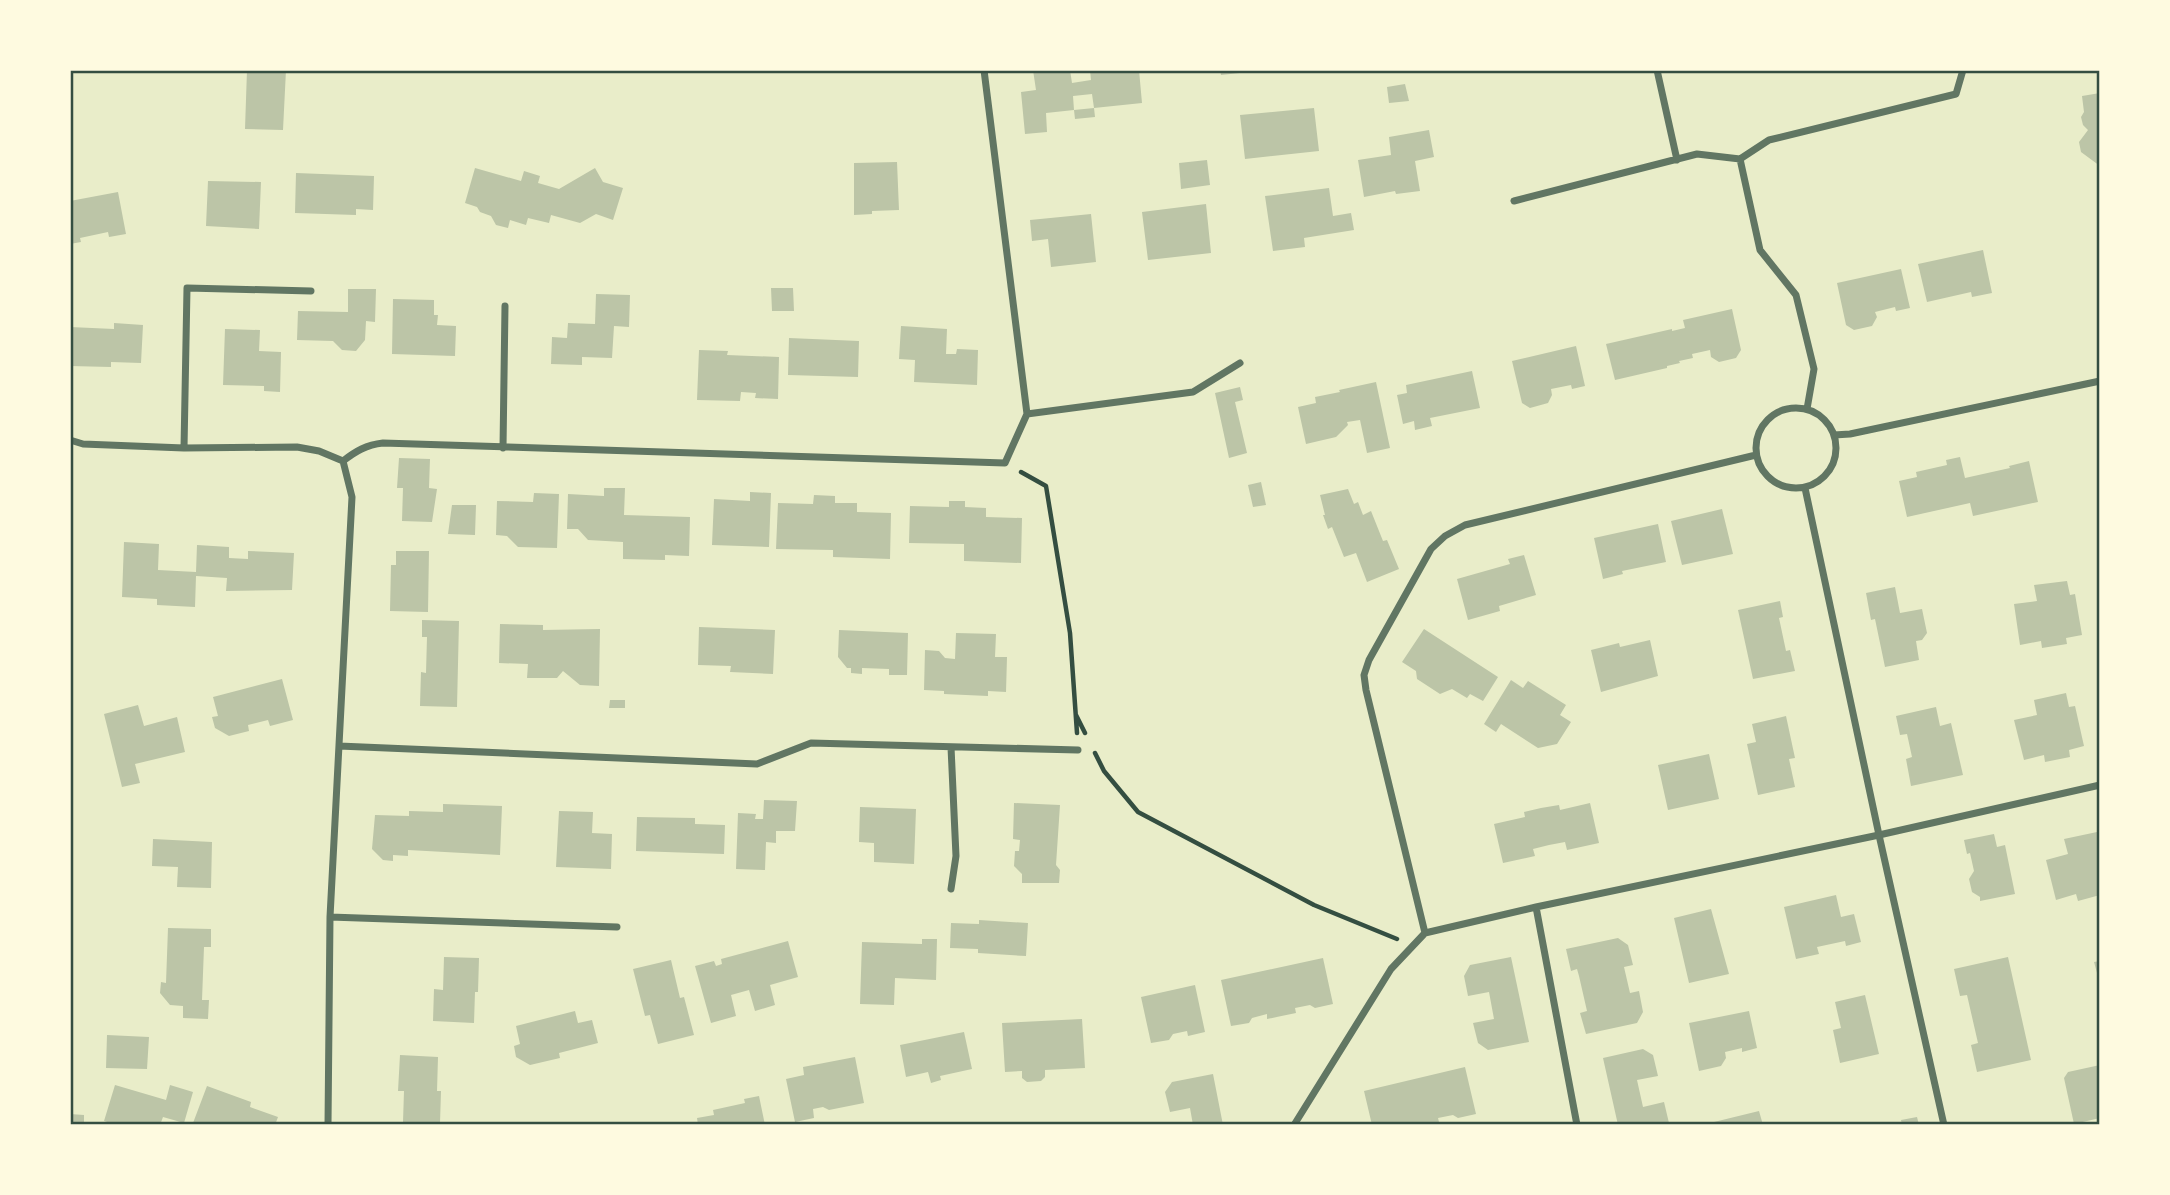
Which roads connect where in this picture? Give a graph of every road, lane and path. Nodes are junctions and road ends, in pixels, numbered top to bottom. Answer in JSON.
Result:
{"nodes":[{"id":1,"x":984,"y":70,"type":"edge"},
{"id":2,"x":1657,"y":70,"type":"edge"},
{"id":3,"x":1963,"y":70,"type":"edge"},
{"id":4,"x":1740,"y":159,"type":"junction"},
{"id":5,"x":1678,"y":160,"type":"junction"},
{"id":6,"x":1514,"y":201,"type":"dead end"},
{"id":7,"x":312,"y":291,"type":"dead end"},
{"id":8,"x":505,"y":306,"type":"dead end"},
{"id":9,"x":1240,"y":363,"type":"dead end"},
{"id":10,"x":2100,"y":381,"type":"edge"},
{"id":11,"x":1807,"y":409,"type":"junction"},
{"id":12,"x":1027,"y":414,"type":"junction"},
{"id":13,"x":1834,"y":435,"type":"junction"},
{"id":14,"x":70,"y":440,"type":"edge"},
{"id":15,"x":503,"y":447,"type":"junction"},
{"id":16,"x":184,"y":448,"type":"junction"},
{"id":17,"x":1756,"y":455,"type":"junction"},
{"id":18,"x":343,"y":461,"type":"junction"},
{"id":19,"x":1005,"y":463,"type":"junction"},
{"id":20,"x":1805,"y":488,"type":"junction"},
{"id":21,"x":1076,"y":715,"type":"junction"},
{"id":22,"x":1087,"y":737,"type":"dead end"},
{"id":23,"x":340,"y":746,"type":"junction"},
{"id":24,"x":951,"y":747,"type":"junction"},
{"id":25,"x":1093,"y":748,"type":"dead end"},
{"id":26,"x":1078,"y":750,"type":"joint"},
{"id":27,"x":2100,"y":785,"type":"edge"},
{"id":28,"x":1879,"y":835,"type":"junction"},
{"id":29,"x":951,"y":889,"type":"dead end"},
{"id":30,"x":1536,"y":906,"type":"junction"},
{"id":31,"x":330,"y":917,"type":"junction"},
{"id":32,"x":617,"y":928,"type":"dead end"},
{"id":33,"x":1425,"y":933,"type":"junction"},
{"id":34,"x":1413,"y":946,"type":"junction"},
{"id":35,"x":328,"y":1125,"type":"edge"},
{"id":36,"x":1294,"y":1125,"type":"edge"},
{"id":37,"x":1577,"y":1125,"type":"edge"},
{"id":38,"x":1944,"y":1125,"type":"edge"}],
"edges":[{"from":1,"to":12,"type":"street"},
{"from":2,"to":5,"type":"street"},
{"from":3,"to":4,"type":"street"},
{"from":4,"to":5,"type":"street"},
{"from":4,"to":11,"type":"street"},
{"from":5,"to":6,"type":"street"},
{"from":7,"to":16,"type":"street"},
{"from":8,"to":15,"type":"street"},
{"from":9,"to":12,"type":"street"},
{"from":10,"to":13,"type":"street"},
{"from":11,"to":13,"type":"street"},
{"from":11,"to":17,"type":"street"},
{"from":12,"to":19,"type":"street"},
{"from":13,"to":20,"type":"street"},
{"from":14,"to":16,"type":"street"},
{"from":15,"to":18,"type":"street"},
{"from":15,"to":19,"type":"street"},
{"from":16,"to":18,"type":"street"},
{"from":17,"to":20,"type":"street"},
{"from":17,"to":33,"type":"street"},
{"from":18,"to":23,"type":"street"},
{"from":19,"to":21,"type":"path"},
{"from":20,"to":28,"type":"street"},
{"from":21,"to":22,"type":"path"},
{"from":21,"to":26,"type":"path"},
{"from":23,"to":24,"type":"street"},
{"from":23,"to":31,"type":"street"},
{"from":24,"to":26,"type":"street"},
{"from":24,"to":29,"type":"street"},
{"from":25,"to":34,"type":"path"},
{"from":27,"to":28,"type":"street"},
{"from":28,"to":30,"type":"street"},
{"from":28,"to":38,"type":"street"},
{"from":30,"to":33,"type":"street"},
{"from":30,"to":37,"type":"street"},
{"from":31,"to":32,"type":"street"},
{"from":31,"to":35,"type":"street"},
{"from":33,"to":34,"type":"street"},
{"from":34,"to":36,"type":"street"}]}
